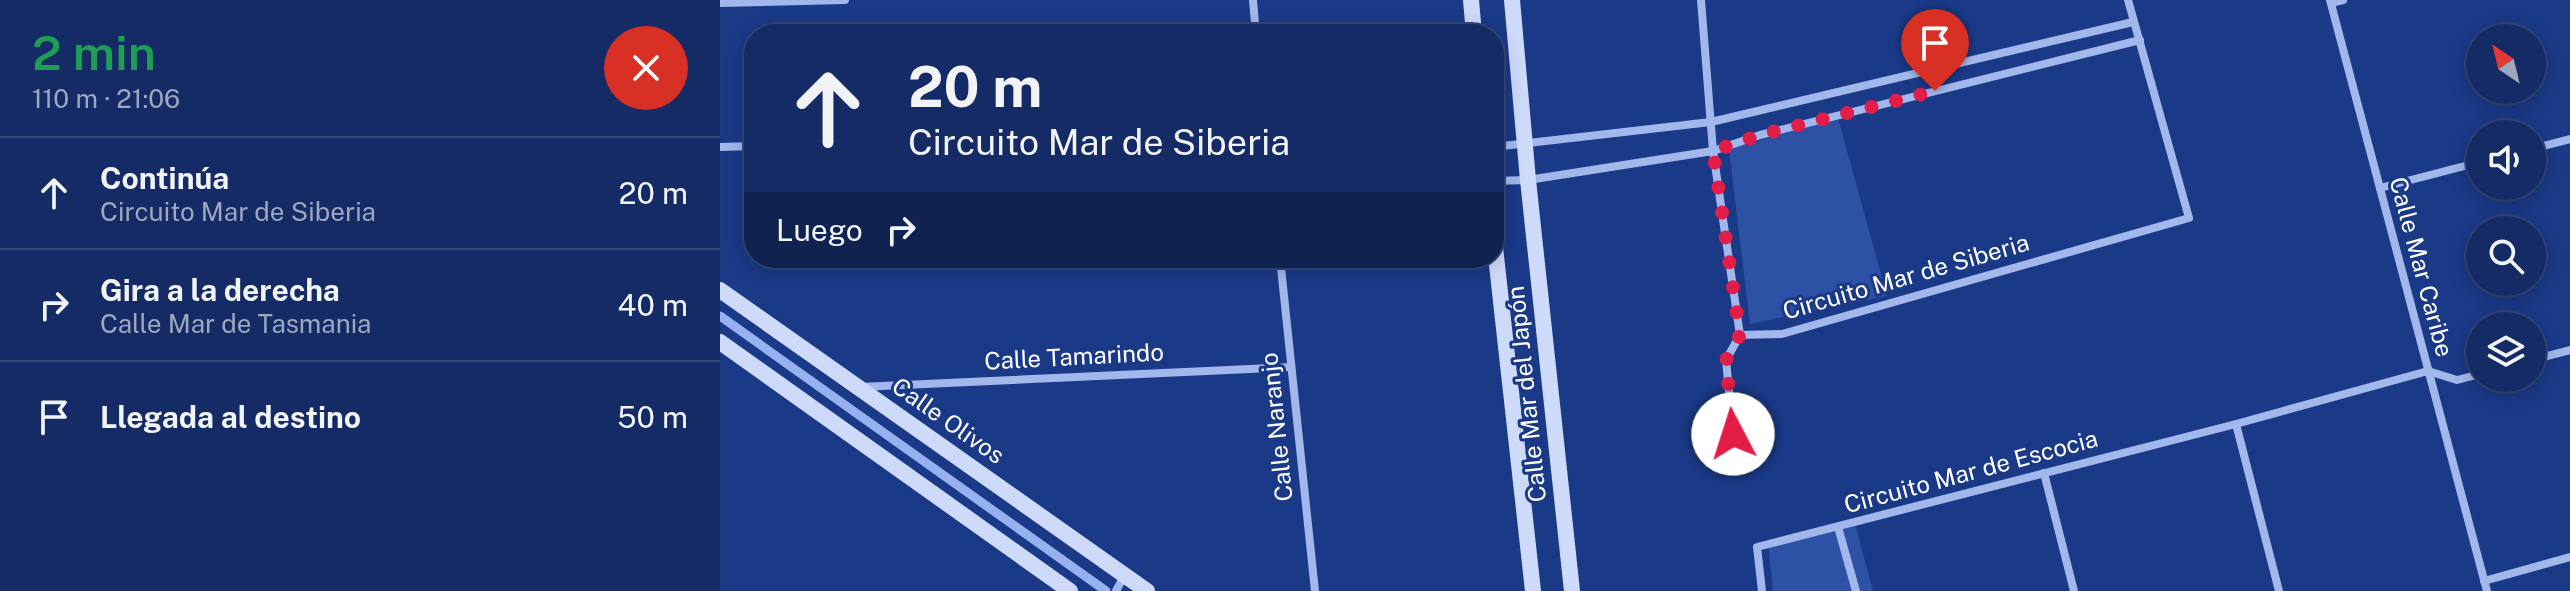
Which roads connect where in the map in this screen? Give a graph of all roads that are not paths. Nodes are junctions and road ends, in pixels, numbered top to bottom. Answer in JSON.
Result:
{"nodes":[{"id":1,"x":845,"y":0,"type":"edge"},
{"id":2,"x":1253,"y":0,"type":"edge"},
{"id":3,"x":1471,"y":0,"type":"edge"},
{"id":4,"x":1512,"y":0,"type":"edge"},
{"id":5,"x":1701,"y":0,"type":"edge"},
{"id":6,"x":2128,"y":0,"type":"edge"},
{"id":7,"x":2343,"y":0,"type":"edge"},
{"id":8,"x":2330,"y":2,"type":"edge"},
{"id":9,"x":720,"y":3,"type":"edge"},
{"id":10,"x":2133,"y":22,"type":"junction"},
{"id":11,"x":1255,"y":24,"type":"edge"},
{"id":12,"x":1473,"y":24,"type":"edge"},
{"id":13,"x":2140,"y":40,"type":"junction"},
{"id":14,"x":1711,"y":122,"type":"junction"},
{"id":15,"x":2570,"y":139,"type":"edge"},
{"id":16,"x":1525,"y":145,"type":"junction"},
{"id":17,"x":2546,"y":145,"type":"edge"},
{"id":18,"x":744,"y":146,"type":"edge"},
{"id":19,"x":1504,"y":146,"type":"edge"},
{"id":20,"x":720,"y":147,"type":"edge"},
{"id":21,"x":1713,"y":151,"type":"junction"},
{"id":22,"x":2466,"y":166,"type":"edge"},
{"id":23,"x":1528,"y":180,"type":"junction"},
{"id":24,"x":1504,"y":181,"type":"edge"},
{"id":25,"x":2380,"y":188,"type":"junction"},
{"id":26,"x":1281,"y":268,"type":"edge"},
{"id":27,"x":1497,"y":268,"type":"edge"},
{"id":28,"x":720,"y":290,"type":"edge"},
{"id":29,"x":1740,"y":335,"type":"junction"},
{"id":30,"x":720,"y":342,"type":"edge"},
{"id":31,"x":2570,"y":350,"type":"edge"},
{"id":32,"x":2546,"y":356,"type":"edge"},
{"id":33,"x":1291,"y":367,"type":"junction"},
{"id":34,"x":2428,"y":371,"type":"junction"},
{"id":35,"x":2466,"y":378,"type":"edge"},
{"id":36,"x":858,"y":387,"type":"junction"},
{"id":37,"x":2236,"y":424,"type":"junction"},
{"id":38,"x":1733,"y":434,"type":"dead end"},
{"id":39,"x":2044,"y":473,"type":"junction"},
{"id":40,"x":1838,"y":527,"type":"junction"},
{"id":41,"x":2570,"y":557,"type":"edge"},
{"id":42,"x":1124,"y":575,"type":"junction"},
{"id":43,"x":2484,"y":581,"type":"junction"},
{"id":44,"x":1070,"y":591,"type":"edge"},
{"id":45,"x":1116,"y":591,"type":"edge"},
{"id":46,"x":1147,"y":591,"type":"edge"},
{"id":47,"x":1315,"y":591,"type":"edge"},
{"id":48,"x":1533,"y":591,"type":"edge"},
{"id":49,"x":1572,"y":591,"type":"edge"},
{"id":50,"x":1762,"y":591,"type":"edge"},
{"id":51,"x":1856,"y":591,"type":"edge"},
{"id":52,"x":2074,"y":591,"type":"edge"},
{"id":53,"x":2279,"y":591,"type":"edge"},
{"id":54,"x":2487,"y":591,"type":"edge"}],
"edges":[{"from":1,"to":9,"type":"street"},
{"from":2,"to":11,"type":"street"},
{"from":3,"to":12,"type":"street"},
{"from":4,"to":16,"type":"street","name":"Calle Mar del Japón"},
{"from":5,"to":14,"type":"street"},
{"from":6,"to":10,"type":"street","name":"Circuito Mar de Siberia"},
{"from":7,"to":8,"type":"street"},
{"from":8,"to":25,"type":"street","name":"Calle Mar Caribe"},
{"from":10,"to":13,"type":"street","name":"Circuito Mar de Siberia"},
{"from":10,"to":14,"type":"street"},
{"from":13,"to":21,"type":"street"},
{"from":13,"to":29,"type":"street","name":"Circuito Mar de Siberia"},
{"from":14,"to":16,"type":"street"},
{"from":14,"to":21,"type":"street"},
{"from":15,"to":17,"type":"street"},
{"from":16,"to":19,"type":"street"},
{"from":16,"to":23,"type":"street","name":"Calle Mar del Japón"},
{"from":18,"to":20,"type":"street"},
{"from":21,"to":23,"type":"street"},
{"from":21,"to":29,"type":"street"},
{"from":22,"to":25,"type":"street"},
{"from":23,"to":24,"type":"street"},
{"from":23,"to":49,"type":"street","name":"Calle Mar del Japón"},
{"from":25,"to":34,"type":"street","name":"Calle Mar Caribe"},
{"from":26,"to":33,"type":"street","name":"Calle Naranjo"},
{"from":27,"to":48,"type":"street","name":"Calle Mar del Japón"},
{"from":28,"to":36,"type":"street","name":"Calle Olivos"},
{"from":29,"to":38,"type":"street"},
{"from":30,"to":44,"type":"street"},
{"from":31,"to":32,"type":"street"},
{"from":33,"to":36,"type":"street","name":"Calle Tamarindo"},
{"from":33,"to":47,"type":"street","name":"Calle Naranjo"},
{"from":34,"to":35,"type":"street"},
{"from":34,"to":37,"type":"street","name":"Circuito Mar de Escocia"},
{"from":34,"to":43,"type":"street","name":"Calle Mar Caribe"},
{"from":36,"to":42,"type":"street","name":"Calle Olivos"},
{"from":37,"to":39,"type":"street","name":"Circuito Mar de Escocia"},
{"from":37,"to":53,"type":"street"},
{"from":39,"to":40,"type":"street","name":"Circuito Mar de Escocia"},
{"from":39,"to":52,"type":"street"},
{"from":40,"to":50,"type":"street","name":"Circuito Mar de Escocia"},
{"from":40,"to":51,"type":"street"},
{"from":41,"to":43,"type":"street"},
{"from":42,"to":45,"type":"street"},
{"from":42,"to":46,"type":"street","name":"Calle Olivos"},
{"from":43,"to":54,"type":"street","name":"Calle Mar Caribe"}]}
